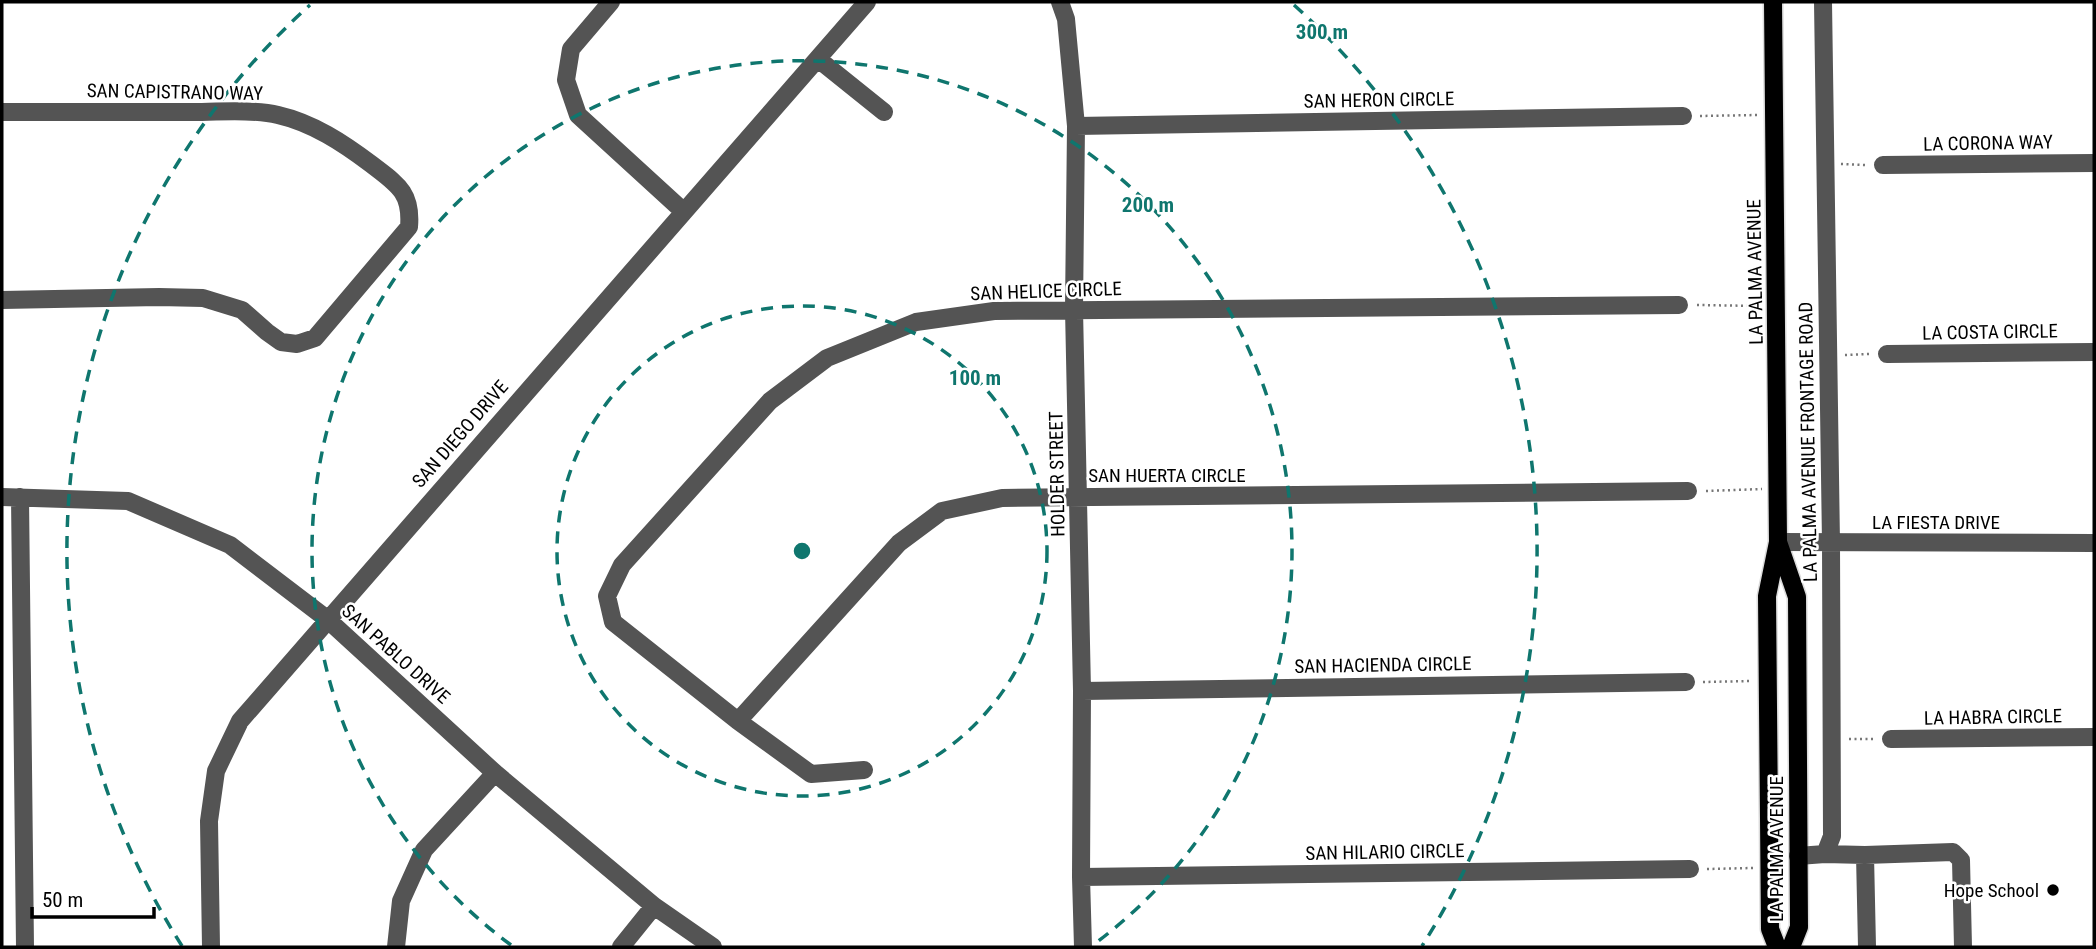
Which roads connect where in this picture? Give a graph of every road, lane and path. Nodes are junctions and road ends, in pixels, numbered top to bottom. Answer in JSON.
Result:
{"nodes":[{"id":1,"x":611,"y":2,"type":"edge"},
{"id":2,"x":867,"y":2,"type":"edge"},
{"id":3,"x":1060,"y":2,"type":"edge"},
{"id":4,"x":1773,"y":2,"type":"edge"},
{"id":5,"x":1823,"y":2,"type":"edge"},
{"id":6,"x":818,"y":59,"type":"junction"},
{"id":7,"x":884,"y":111,"type":"dead end"},
{"id":8,"x":2,"y":112,"type":"edge"},
{"id":9,"x":1774,"y":114,"type":"junction"},
{"id":10,"x":1683,"y":116,"type":"joint"},
{"id":11,"x":1076,"y":126,"type":"junction"},
{"id":12,"x":1825,"y":163,"type":"junction"},
{"id":13,"x":2094,"y":163,"type":"edge"},
{"id":14,"x":1883,"y":165,"type":"joint"},
{"id":15,"x":683,"y":211,"type":"junction"},
{"id":16,"x":2,"y":300,"type":"edge"},
{"id":17,"x":1679,"y":305,"type":"joint"},
{"id":18,"x":1776,"y":307,"type":"junction"},
{"id":19,"x":1074,"y":309,"type":"junction"},
{"id":20,"x":2094,"y":352,"type":"edge"},
{"id":21,"x":1887,"y":354,"type":"joint"},
{"id":22,"x":1828,"y":356,"type":"junction"},
{"id":23,"x":1778,"y":488,"type":"junction"},
{"id":24,"x":1688,"y":491,"type":"joint"},
{"id":25,"x":1078,"y":496,"type":"junction"},
{"id":26,"x":20,"y":497,"type":"junction"},
{"id":27,"x":2,"y":498,"type":"edge"},
{"id":28,"x":1779,"y":542,"type":"junction"},
{"id":29,"x":1831,"y":542,"type":"junction"},
{"id":30,"x":2094,"y":543,"type":"edge"},
{"id":31,"x":327,"y":619,"type":"junction"},
{"id":32,"x":1768,"y":680,"type":"junction"},
{"id":33,"x":1686,"y":682,"type":"joint"},
{"id":34,"x":1082,"y":691,"type":"junction"},
{"id":35,"x":738,"y":721,"type":"junction"},
{"id":36,"x":2094,"y":737,"type":"edge"},
{"id":37,"x":1832,"y":739,"type":"junction"},
{"id":38,"x":1891,"y":739,"type":"joint"},
{"id":39,"x":864,"y":771,"type":"dead end"},
{"id":40,"x":495,"y":772,"type":"junction"},
{"id":41,"x":1825,"y":854,"type":"junction"},
{"id":42,"x":1865,"y":855,"type":"junction"},
{"id":43,"x":1798,"y":856,"type":"junction"},
{"id":44,"x":1769,"y":868,"type":"junction"},
{"id":45,"x":1690,"y":869,"type":"joint"},
{"id":46,"x":1081,"y":877,"type":"junction"},
{"id":47,"x":654,"y":906,"type":"junction"},
{"id":48,"x":25,"y":947,"type":"edge"},
{"id":49,"x":211,"y":947,"type":"edge"},
{"id":50,"x":396,"y":947,"type":"edge"},
{"id":51,"x":621,"y":947,"type":"edge"},
{"id":52,"x":713,"y":947,"type":"edge"},
{"id":53,"x":1083,"y":947,"type":"edge"},
{"id":54,"x":1777,"y":947,"type":"edge"},
{"id":55,"x":1791,"y":947,"type":"edge"},
{"id":56,"x":1867,"y":947,"type":"edge"},
{"id":57,"x":1963,"y":947,"type":"edge"}],
"edges":[{"from":1,"to":15,"type":"street"},
{"from":2,"to":6,"type":"street","name":"SAN DIEGO DRIVE"},
{"from":3,"to":11,"type":"street","name":"HOLDER STREET"},
{"from":4,"to":9,"type":"main road","name":"LA PALMA AVENUE"},
{"from":5,"to":12,"type":"street","name":"LA PALMA AVENUE FRONTAGE ROAD"},
{"from":6,"to":7,"type":"street"},
{"from":6,"to":15,"type":"street","name":"SAN DIEGO DRIVE"},
{"from":8,"to":16,"type":"street","name":"SAN CAPISTRANO WAY"},
{"from":9,"to":10,"type":"path"},
{"from":9,"to":18,"type":"main road","name":"LA PALMA AVENUE"},
{"from":10,"to":11,"type":"street","name":"SAN HERON CIRCLE"},
{"from":11,"to":19,"type":"street","name":"HOLDER STREET"},
{"from":12,"to":14,"type":"path"},
{"from":12,"to":22,"type":"street","name":"LA PALMA AVENUE FRONTAGE ROAD"},
{"from":13,"to":14,"type":"street","name":"LA CORONA WAY"},
{"from":15,"to":31,"type":"street","name":"SAN DIEGO DRIVE"},
{"from":17,"to":18,"type":"path"},
{"from":17,"to":19,"type":"street","name":"SAN HELICE CIRCLE"},
{"from":18,"to":23,"type":"main road","name":"LA PALMA AVENUE"},
{"from":19,"to":25,"type":"street","name":"HOLDER STREET"},
{"from":19,"to":35,"type":"street","name":"SAN HELICE CIRCLE"},
{"from":20,"to":21,"type":"street","name":"LA COSTA CIRCLE"},
{"from":21,"to":22,"type":"path"},
{"from":22,"to":29,"type":"street","name":"LA PALMA AVENUE FRONTAGE ROAD"},
{"from":23,"to":24,"type":"path"},
{"from":23,"to":28,"type":"main road","name":"LA PALMA AVENUE"},
{"from":24,"to":25,"type":"street","name":"SAN HUERTA CIRCLE"},
{"from":25,"to":34,"type":"street","name":"HOLDER STREET"},
{"from":25,"to":35,"type":"street","name":"SAN HUERTA CIRCLE"},
{"from":26,"to":27,"type":"street","name":"SAN PABLO DRIVE"},
{"from":26,"to":31,"type":"street","name":"SAN PABLO DRIVE"},
{"from":26,"to":48,"type":"street"},
{"from":28,"to":29,"type":"street","name":"LA FIESTA DRIVE"},
{"from":28,"to":32,"type":"main road","name":"LA PALMA AVENUE"},
{"from":28,"to":43,"type":"main road","name":"LA PALMA AVENUE"},
{"from":29,"to":30,"type":"street","name":"LA FIESTA DRIVE"},
{"from":29,"to":37,"type":"street","name":"LA PALMA AVENUE FRONTAGE ROAD"},
{"from":31,"to":40,"type":"street","name":"SAN PABLO DRIVE"},
{"from":31,"to":49,"type":"street","name":"SAN DIEGO DRIVE"},
{"from":32,"to":33,"type":"path"},
{"from":32,"to":44,"type":"main road","name":"LA PALMA AVENUE"},
{"from":33,"to":34,"type":"street","name":"SAN HACIENDA CIRCLE"},
{"from":34,"to":46,"type":"street","name":"HOLDER STREET"},
{"from":35,"to":39,"type":"street","name":"SAN HELICE CIRCLE"},
{"from":36,"to":38,"type":"street","name":"LA HABRA CIRCLE"},
{"from":37,"to":38,"type":"path"},
{"from":37,"to":41,"type":"street","name":"LA PALMA AVENUE FRONTAGE ROAD"},
{"from":40,"to":47,"type":"street","name":"SAN PABLO DRIVE"},
{"from":40,"to":50,"type":"street"},
{"from":41,"to":42,"type":"street"},
{"from":41,"to":43,"type":"street"},
{"from":42,"to":56,"type":"street"},
{"from":42,"to":57,"type":"street"},
{"from":43,"to":55,"type":"main road","name":"LA PALMA AVENUE"},
{"from":44,"to":45,"type":"path"},
{"from":44,"to":54,"type":"main road","name":"LA PALMA AVENUE"},
{"from":45,"to":46,"type":"street","name":"SAN HILARIO CIRCLE"},
{"from":46,"to":53,"type":"street","name":"HOLDER STREET"},
{"from":47,"to":51,"type":"street"},
{"from":47,"to":52,"type":"street","name":"SAN PABLO DRIVE"}]}
